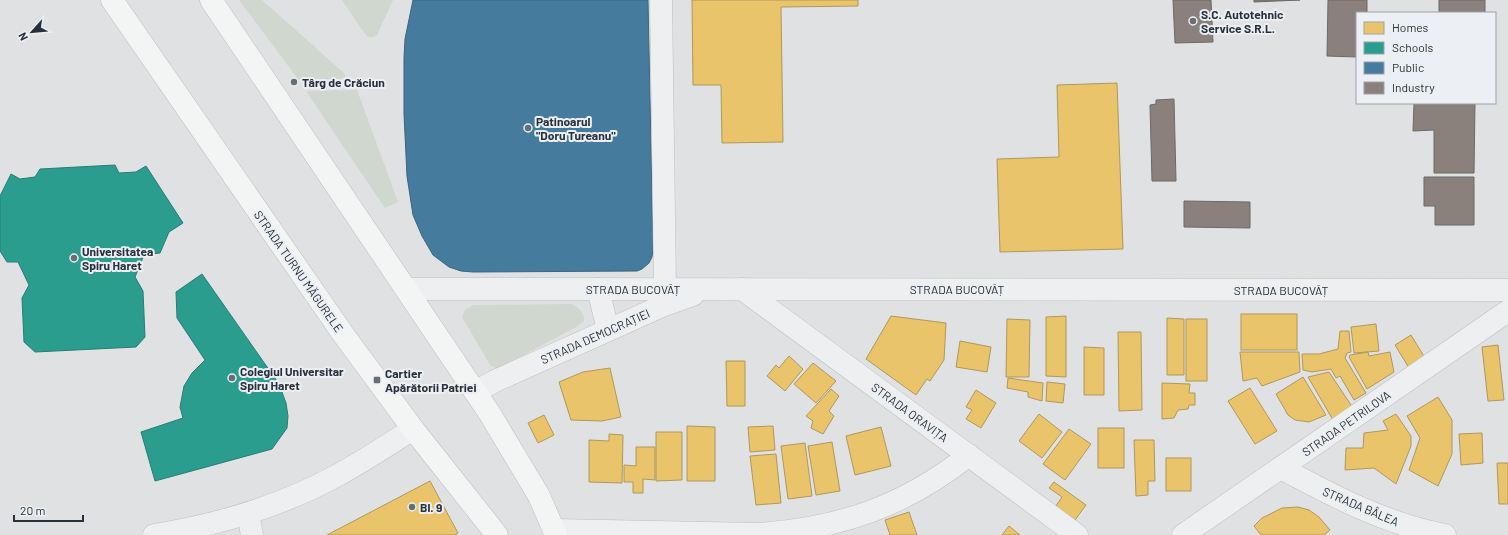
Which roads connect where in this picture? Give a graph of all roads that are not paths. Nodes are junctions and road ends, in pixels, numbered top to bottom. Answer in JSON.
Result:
{"nodes":[{"id":1,"x":112,"y":0,"type":"edge"},
{"id":2,"x":211,"y":0,"type":"edge"},
{"id":3,"x":661,"y":0,"type":"edge"},
{"id":4,"x":406,"y":289,"type":"junction"},
{"id":5,"x":598,"y":289,"type":"junction"},
{"id":6,"x":742,"y":289,"type":"junction"},
{"id":7,"x":665,"y":290,"type":"junction"},
{"id":8,"x":717,"y":290,"type":"junction"},
{"id":9,"x":1508,"y":290,"type":"edge"},
{"id":10,"x":1508,"y":310,"type":"edge"},
{"id":11,"x":608,"y":330,"type":"junction"},
{"id":12,"x":475,"y":392,"type":"junction"},
{"id":13,"x":413,"y":429,"type":"junction"},
{"id":14,"x":969,"y":455,"type":"junction"},
{"id":15,"x":1281,"y":468,"type":"junction"},
{"id":16,"x":248,"y":514,"type":"junction"},
{"id":17,"x":555,"y":533,"type":"edge"},
{"id":18,"x":154,"y":535,"type":"edge"},
{"id":19,"x":252,"y":535,"type":"edge"},
{"id":20,"x":497,"y":535,"type":"edge"},
{"id":21,"x":1077,"y":535,"type":"edge"},
{"id":22,"x":1183,"y":535,"type":"edge"},
{"id":23,"x":1445,"y":535,"type":"edge"}],
"edges":[{"from":1,"to":13,"type":"main road","name":"STRADA TURNU MĂGURELE"},
{"from":2,"to":4,"type":"main road"},
{"from":3,"to":7,"type":"street"},
{"from":4,"to":5,"type":"street","name":"STRADA BUCOVĂȚ"},
{"from":4,"to":12,"type":"main road"},
{"from":5,"to":7,"type":"street","name":"STRADA BUCOVĂȚ"},
{"from":5,"to":11,"type":"street"},
{"from":6,"to":8,"type":"street","name":"STRADA BUCOVĂȚ"},
{"from":6,"to":9,"type":"street","name":"STRADA BUCOVĂȚ"},
{"from":6,"to":14,"type":"street","name":"STRADA ORAVIȚA"},
{"from":7,"to":8,"type":"street","name":"STRADA BUCOVĂȚ"},
{"from":8,"to":11,"type":"street","name":"STRADA DEMOCRAȚIEI"},
{"from":10,"to":15,"type":"street","name":"STRADA PETRILOVA"},
{"from":11,"to":12,"type":"street","name":"STRADA DEMOCRAȚIEI"},
{"from":12,"to":17,"type":"main road"},
{"from":13,"to":16,"type":"street"},
{"from":13,"to":20,"type":"main road","name":"STRADA TURNU MĂGURELE"},
{"from":14,"to":17,"type":"street"},
{"from":14,"to":21,"type":"street","name":"STRADA ORAVIȚA"},
{"from":15,"to":22,"type":"street","name":"STRADA PETRILOVA"},
{"from":15,"to":23,"type":"street","name":"STRADA BÂLEA"},
{"from":16,"to":18,"type":"street"},
{"from":16,"to":19,"type":"street"}]}
